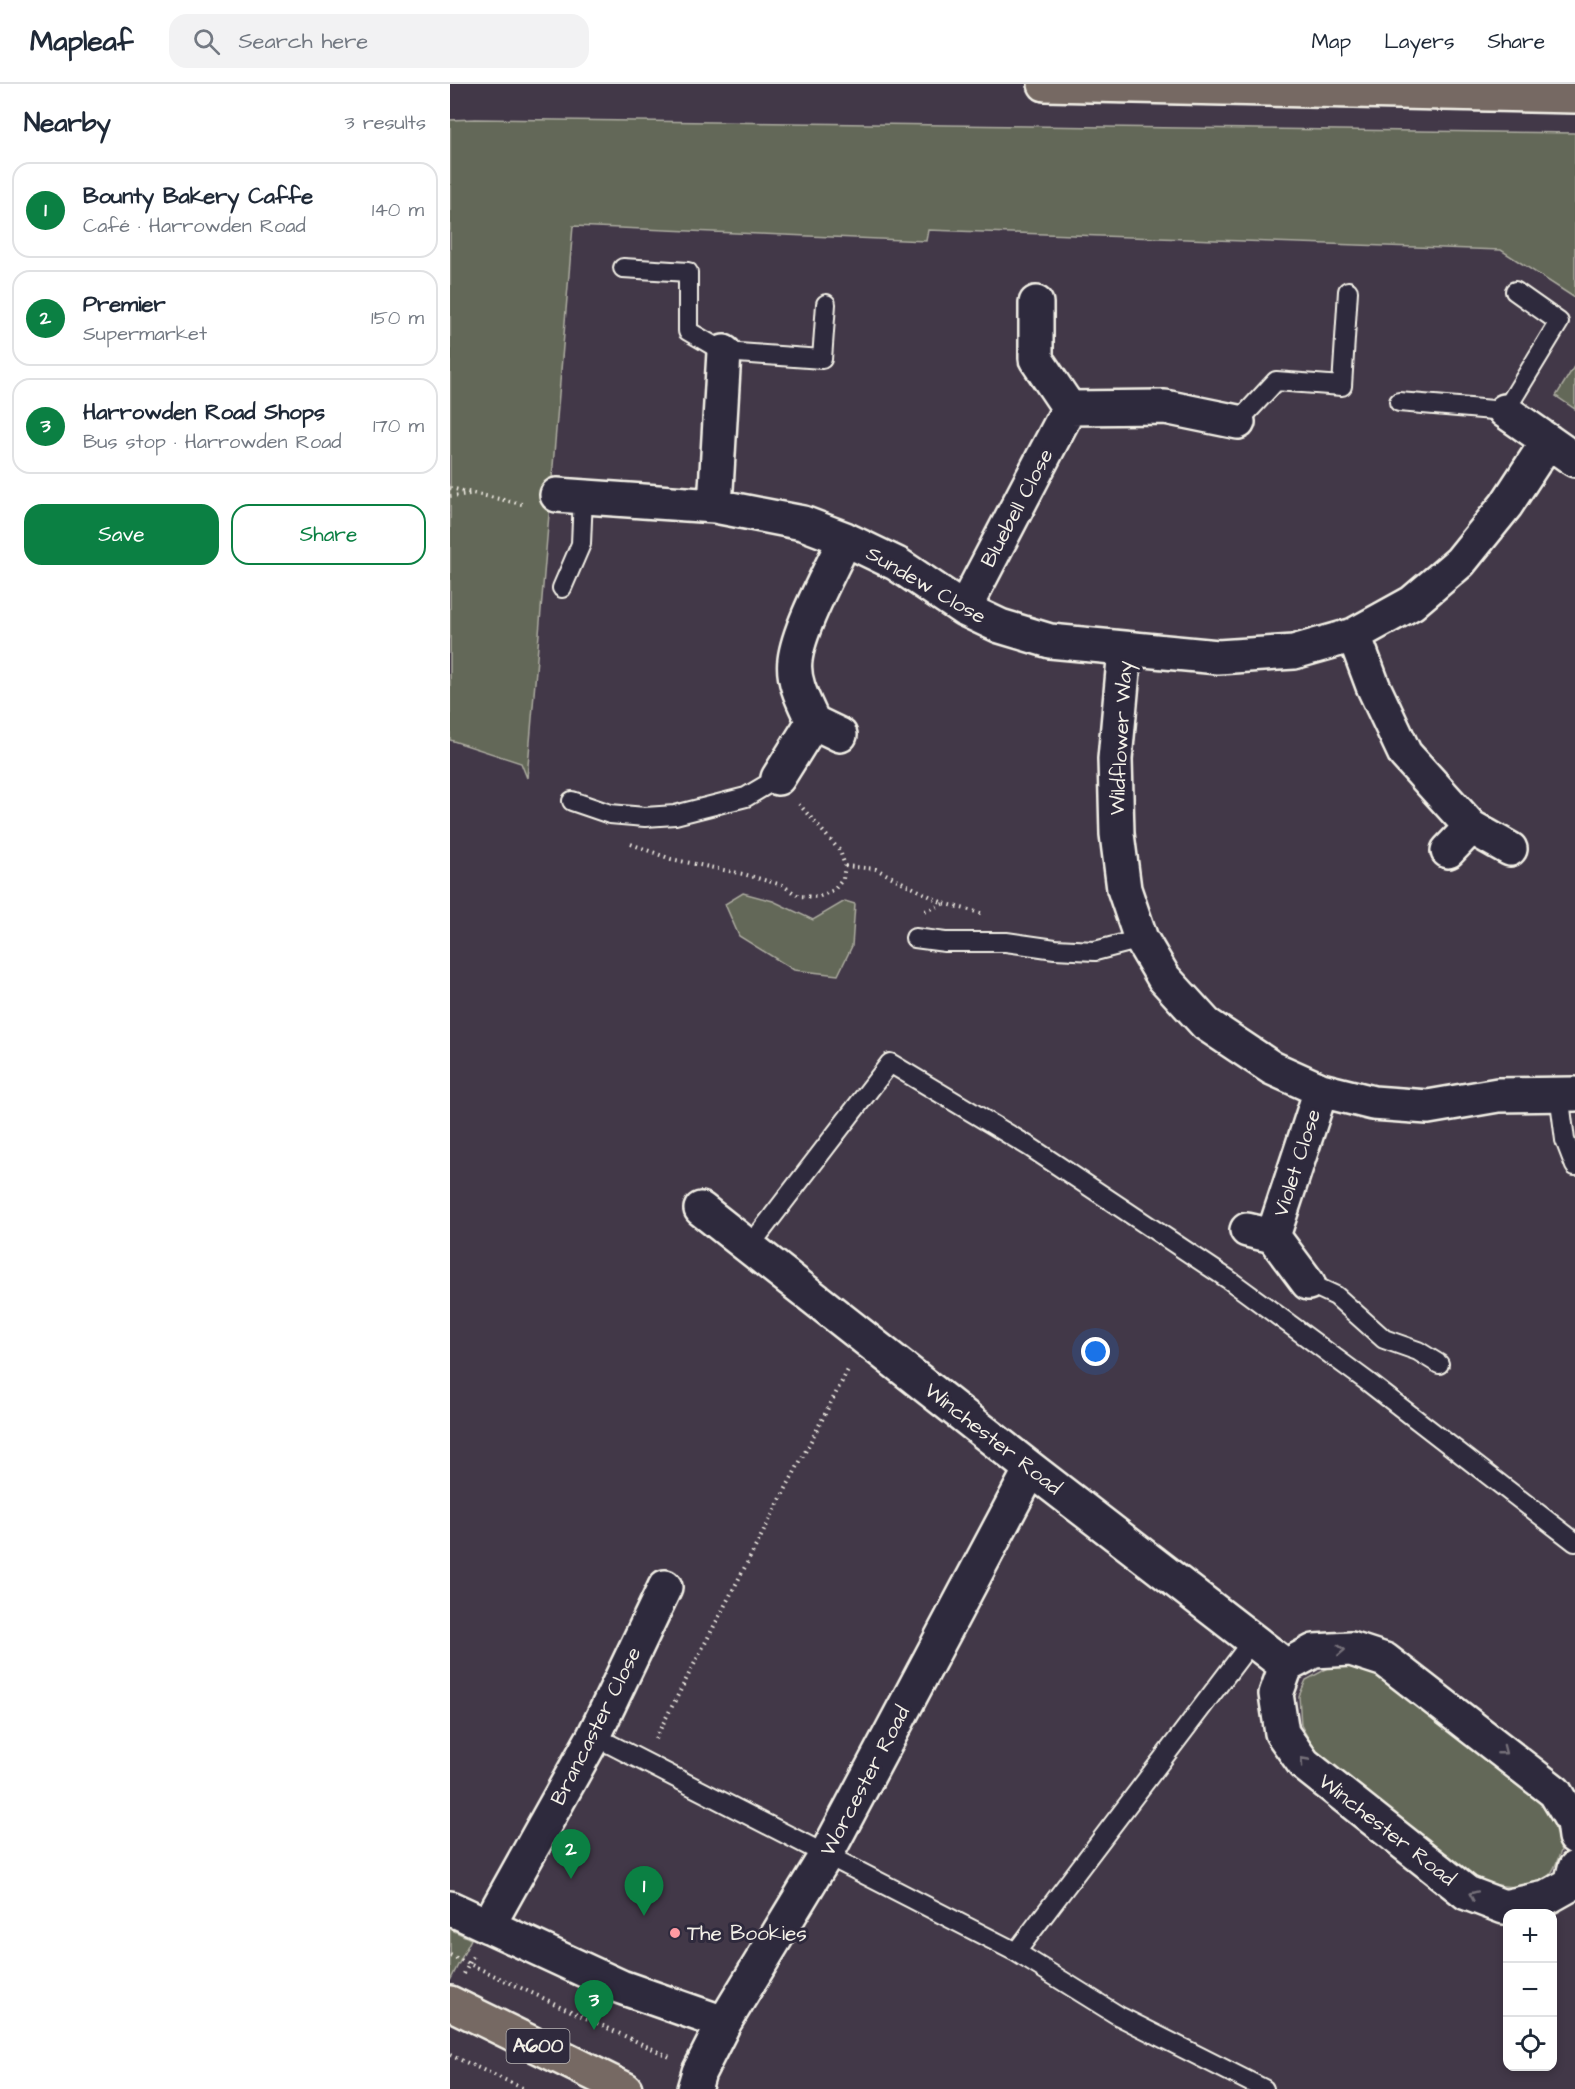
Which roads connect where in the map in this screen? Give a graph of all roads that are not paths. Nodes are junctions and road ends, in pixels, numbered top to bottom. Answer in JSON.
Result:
{"nodes":[{"id":1,"x":1045,"y":84,"type":"edge"},
{"id":2,"x":1575,"y":96,"type":"edge"},
{"id":3,"x":623,"y":268,"type":"dead end"},
{"id":4,"x":1348,"y":291,"type":"dead end"},
{"id":5,"x":1515,"y":291,"type":"dead end"},
{"id":6,"x":1036,"y":303,"type":"dead end"},
{"id":7,"x":825,"y":304,"type":"dead end"},
{"id":8,"x":724,"y":352,"type":"junction"},
{"id":9,"x":1399,"y":402,"type":"dead end"},
{"id":10,"x":1069,"y":408,"type":"junction"},
{"id":11,"x":1505,"y":411,"type":"junction"},
{"id":12,"x":1238,"y":422,"type":"joint"},
{"id":13,"x":1548,"y":441,"type":"junction"},
{"id":14,"x":1575,"y":460,"type":"edge"},
{"id":15,"x":570,"y":496,"type":"joint"},
{"id":16,"x":715,"y":506,"type":"junction"},
{"id":17,"x":845,"y":540,"type":"junction"},
{"id":18,"x":562,"y":588,"type":"dead end"},
{"id":19,"x":964,"y":609,"type":"junction"},
{"id":20,"x":1354,"y":635,"type":"junction"},
{"id":21,"x":1125,"y":649,"type":"junction"},
{"id":22,"x":778,"y":778,"type":"joint"},
{"id":23,"x":572,"y":801,"type":"dead end"},
{"id":24,"x":1471,"y":827,"type":"junction"},
{"id":25,"x":1510,"y":849,"type":"dead end"},
{"id":26,"x":1448,"y":851,"type":"dead end"},
{"id":27,"x":915,"y":938,"type":"dead end"},
{"id":28,"x":1141,"y":939,"type":"junction"},
{"id":29,"x":1321,"y":1090,"type":"junction"},
{"id":30,"x":1567,"y":1094,"type":"edge"},
{"id":31,"x":1575,"y":1166,"type":"edge"},
{"id":32,"x":701,"y":1209,"type":"dead end"},
{"id":33,"x":749,"y":1247,"type":"junction"},
{"id":34,"x":1308,"y":1283,"type":"joint"},
{"id":35,"x":1439,"y":1364,"type":"dead end"},
{"id":36,"x":1031,"y":1469,"type":"junction"},
{"id":37,"x":1575,"y":1542,"type":"edge"},
{"id":38,"x":665,"y":1587,"type":"dead end"},
{"id":39,"x":1252,"y":1641,"type":"junction"},
{"id":40,"x":1286,"y":1666,"type":"junction"},
{"id":41,"x":594,"y":1736,"type":"junction"},
{"id":42,"x":1575,"y":1836,"type":"edge"},
{"id":43,"x":826,"y":1855,"type":"junction"},
{"id":44,"x":1574,"y":1879,"type":"edge"},
{"id":45,"x":450,"y":1908,"type":"edge"},
{"id":46,"x":488,"y":1926,"type":"junction"},
{"id":47,"x":1016,"y":1952,"type":"junction"},
{"id":48,"x":450,"y":2003,"type":"edge"},
{"id":49,"x":724,"y":2023,"type":"junction"},
{"id":50,"x":625,"y":2089,"type":"edge"},
{"id":51,"x":694,"y":2089,"type":"edge"},
{"id":52,"x":1264,"y":2089,"type":"edge"}],
"edges":[{"from":1,"to":2,"type":"main road"},
{"from":3,"to":8,"type":"lane"},
{"from":4,"to":12,"type":"lane"},
{"from":5,"to":11,"type":"lane"},
{"from":6,"to":10,"type":"street"},
{"from":7,"to":8,"type":"lane"},
{"from":8,"to":16,"type":"street"},
{"from":9,"to":11,"type":"lane"},
{"from":10,"to":12,"type":"street"},
{"from":10,"to":19,"type":"street","name":"Bluebell Close"},
{"from":11,"to":13,"type":"street"},
{"from":13,"to":14,"type":"street"},
{"from":13,"to":20,"type":"street","name":"Sundew Close"},
{"from":15,"to":16,"type":"street","name":"Sundew Close"},
{"from":15,"to":18,"type":"lane"},
{"from":16,"to":17,"type":"street","name":"Sundew Close"},
{"from":17,"to":19,"type":"street","name":"Sundew Close"},
{"from":17,"to":22,"type":"street"},
{"from":19,"to":21,"type":"street","name":"Sundew Close"},
{"from":20,"to":21,"type":"street","name":"Sundew Close"},
{"from":20,"to":24,"type":"street"},
{"from":21,"to":28,"type":"street","name":"Wildflower Way"},
{"from":22,"to":23,"type":"lane"},
{"from":24,"to":25,"type":"street"},
{"from":24,"to":26,"type":"street"},
{"from":27,"to":28,"type":"lane"},
{"from":28,"to":29,"type":"street","name":"Wildflower Way"},
{"from":29,"to":30,"type":"street","name":"Wildflower Way"},
{"from":29,"to":34,"type":"street","name":"Violet Close"},
{"from":30,"to":31,"type":"lane"},
{"from":32,"to":33,"type":"street","name":"Winchester Road"},
{"from":33,"to":36,"type":"street","name":"Winchester Road"},
{"from":33,"to":37,"type":"lane"},
{"from":34,"to":35,"type":"lane"},
{"from":36,"to":39,"type":"street","name":"Winchester Road"},
{"from":36,"to":43,"type":"street","name":"Worcester Road"},
{"from":38,"to":41,"type":"street","name":"Brancaster Close"},
{"from":39,"to":40,"type":"street","name":"Winchester Road"},
{"from":39,"to":47,"type":"lane"},
{"from":40,"to":42,"type":"street","one_way":true},
{"from":44,"to":40,"type":"street","name":"Winchester Road","one_way":true},
{"from":41,"to":43,"type":"lane"},
{"from":41,"to":46,"type":"street","name":"Brancaster Close"},
{"from":43,"to":47,"type":"lane"},
{"from":43,"to":49,"type":"street","name":"Worcester Road"},
{"from":45,"to":46,"type":"street"},
{"from":46,"to":49,"type":"street"},
{"from":47,"to":52,"type":"lane"},
{"from":48,"to":50,"type":"main road","number":"A600"},
{"from":49,"to":51,"type":"street","name":"Worcester Road"}]}
